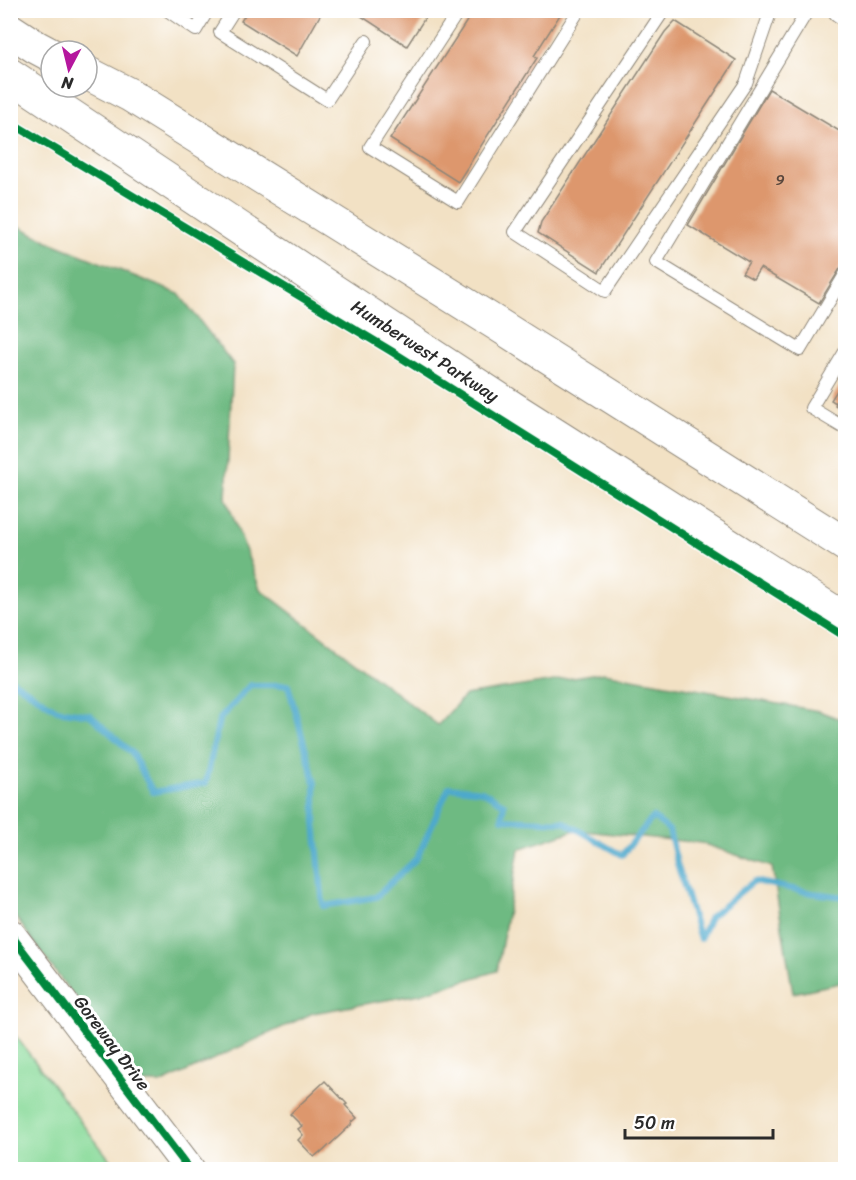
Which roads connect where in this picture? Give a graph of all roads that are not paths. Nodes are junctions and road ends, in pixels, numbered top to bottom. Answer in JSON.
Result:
{"nodes":[{"id":1,"x":167,"y":10,"type":"edge"},
{"id":2,"x":208,"y":10,"type":"edge"},
{"id":3,"x":234,"y":10,"type":"edge"},
{"id":4,"x":459,"y":10,"type":"edge"},
{"id":5,"x":579,"y":10,"type":"edge"},
{"id":6,"x":664,"y":10,"type":"edge"},
{"id":7,"x":771,"y":10,"type":"edge"},
{"id":8,"x":808,"y":10,"type":"edge"},
{"id":9,"x":840,"y":10,"type":"edge"},
{"id":10,"x":846,"y":14,"type":"edge"},
{"id":11,"x":10,"y":30,"type":"edge"},
{"id":12,"x":366,"y":41,"type":"dead end"},
{"id":13,"x":39,"y":49,"type":"edge"},
{"id":14,"x":10,"y":75,"type":"edge"},
{"id":15,"x":99,"y":79,"type":"edge"},
{"id":16,"x":846,"y":273,"type":"edge"},
{"id":17,"x":846,"y":350,"type":"edge"},
{"id":18,"x":846,"y":429,"type":"edge"},
{"id":19,"x":846,"y":545,"type":"edge"},
{"id":20,"x":846,"y":620,"type":"edge"},
{"id":21,"x":10,"y":934,"type":"edge"},
{"id":22,"x":190,"y":1170,"type":"edge"}],
"edges":[{"from":1,"to":2,"type":"lane"},
{"from":3,"to":12,"type":"lane"},
{"from":4,"to":5,"type":"lane"},
{"from":6,"to":7,"type":"lane"},
{"from":8,"to":16,"type":"lane"},
{"from":9,"to":10,"type":"street"},
{"from":11,"to":13,"type":"main road"},
{"from":14,"to":20,"type":"main road","name":"Humberwest Parkway"},
{"from":15,"to":19,"type":"main road"},
{"from":17,"to":18,"type":"lane"},
{"from":21,"to":22,"type":"street","name":"Goreway Drive"}]}
